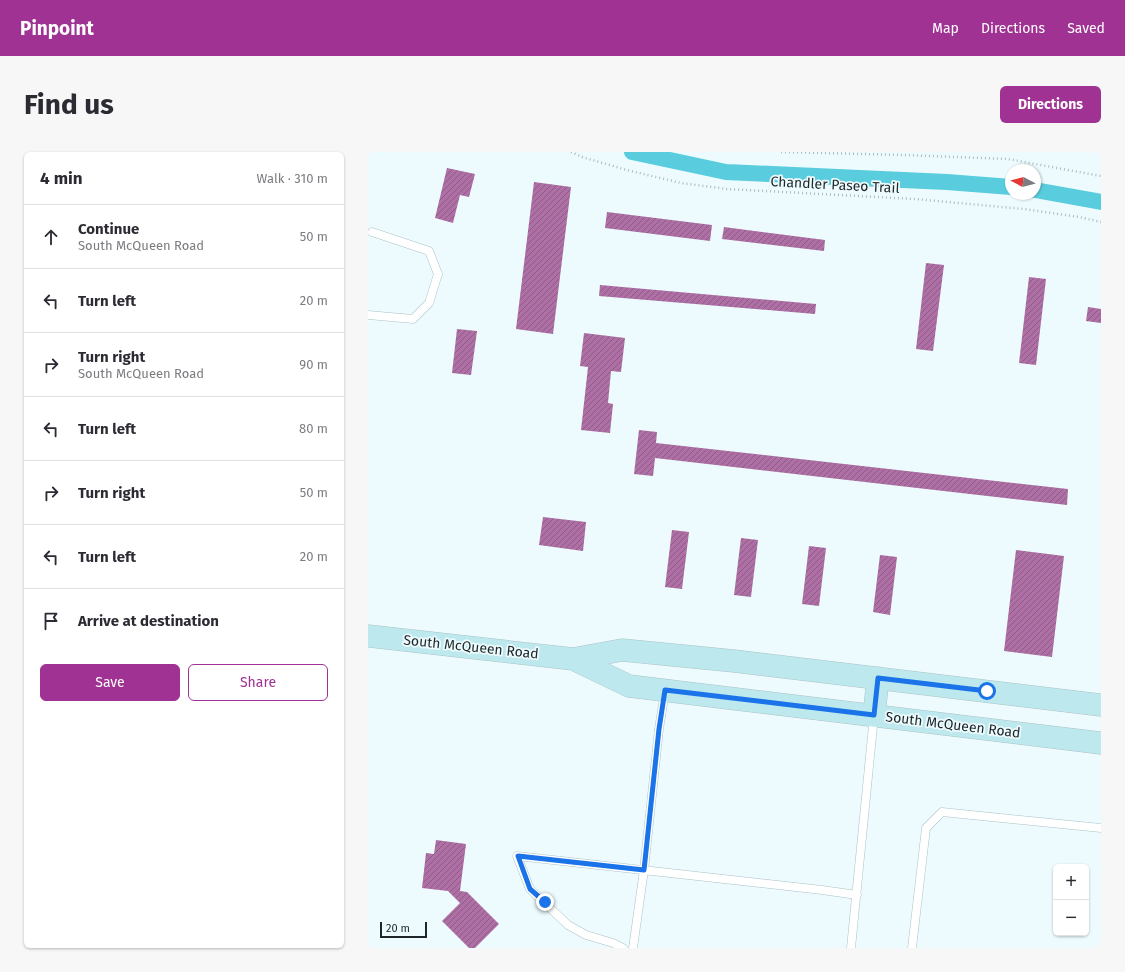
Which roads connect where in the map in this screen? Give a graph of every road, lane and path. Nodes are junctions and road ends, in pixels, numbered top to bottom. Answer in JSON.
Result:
{"nodes":[{"id":1,"x":571,"y":152,"type":"edge"},
{"id":2,"x":781,"y":152,"type":"edge"},
{"id":3,"x":1101,"y":176,"type":"edge"},
{"id":4,"x":1101,"y":222,"type":"edge"},
{"id":5,"x":372,"y":232,"type":"dead end"},
{"id":6,"x":368,"y":315,"type":"edge"},
{"id":7,"x":368,"y":636,"type":"edge"},
{"id":8,"x":573,"y":659,"type":"junction"},
{"id":9,"x":878,"y":678,"type":"junction"},
{"id":10,"x":665,"y":690,"type":"junction"},
{"id":11,"x":1101,"y":705,"type":"edge"},
{"id":12,"x":874,"y":715,"type":"junction"},
{"id":13,"x":1101,"y":743,"type":"edge"},
{"id":14,"x":1101,"y":828,"type":"edge"},
{"id":15,"x":644,"y":870,"type":"junction"},
{"id":16,"x":857,"y":895,"type":"junction"},
{"id":17,"x":623,"y":948,"type":"edge"},
{"id":18,"x":633,"y":948,"type":"edge"},
{"id":19,"x":851,"y":948,"type":"edge"},
{"id":20,"x":912,"y":948,"type":"edge"}],
"edges":[{"from":1,"to":4,"type":"path","name":"Chandler Paseo Trail"},
{"from":2,"to":3,"type":"path"},
{"from":5,"to":6,"type":"lane"},
{"from":7,"to":8,"type":"main road","name":"South McQueen Road"},
{"from":8,"to":9,"type":"main road","name":"South McQueen Road"},
{"from":8,"to":10,"type":"main road","name":"South McQueen Road"},
{"from":9,"to":11,"type":"main road","name":"South McQueen Road"},
{"from":9,"to":12,"type":"main road"},
{"from":10,"to":12,"type":"main road","name":"South McQueen Road"},
{"from":10,"to":15,"type":"lane"},
{"from":12,"to":13,"type":"main road","name":"South McQueen Road"},
{"from":12,"to":16,"type":"lane"},
{"from":14,"to":20,"type":"lane"},
{"from":15,"to":16,"type":"lane"},
{"from":15,"to":17,"type":"lane"},
{"from":15,"to":18,"type":"lane"},
{"from":16,"to":19,"type":"lane"}]}
